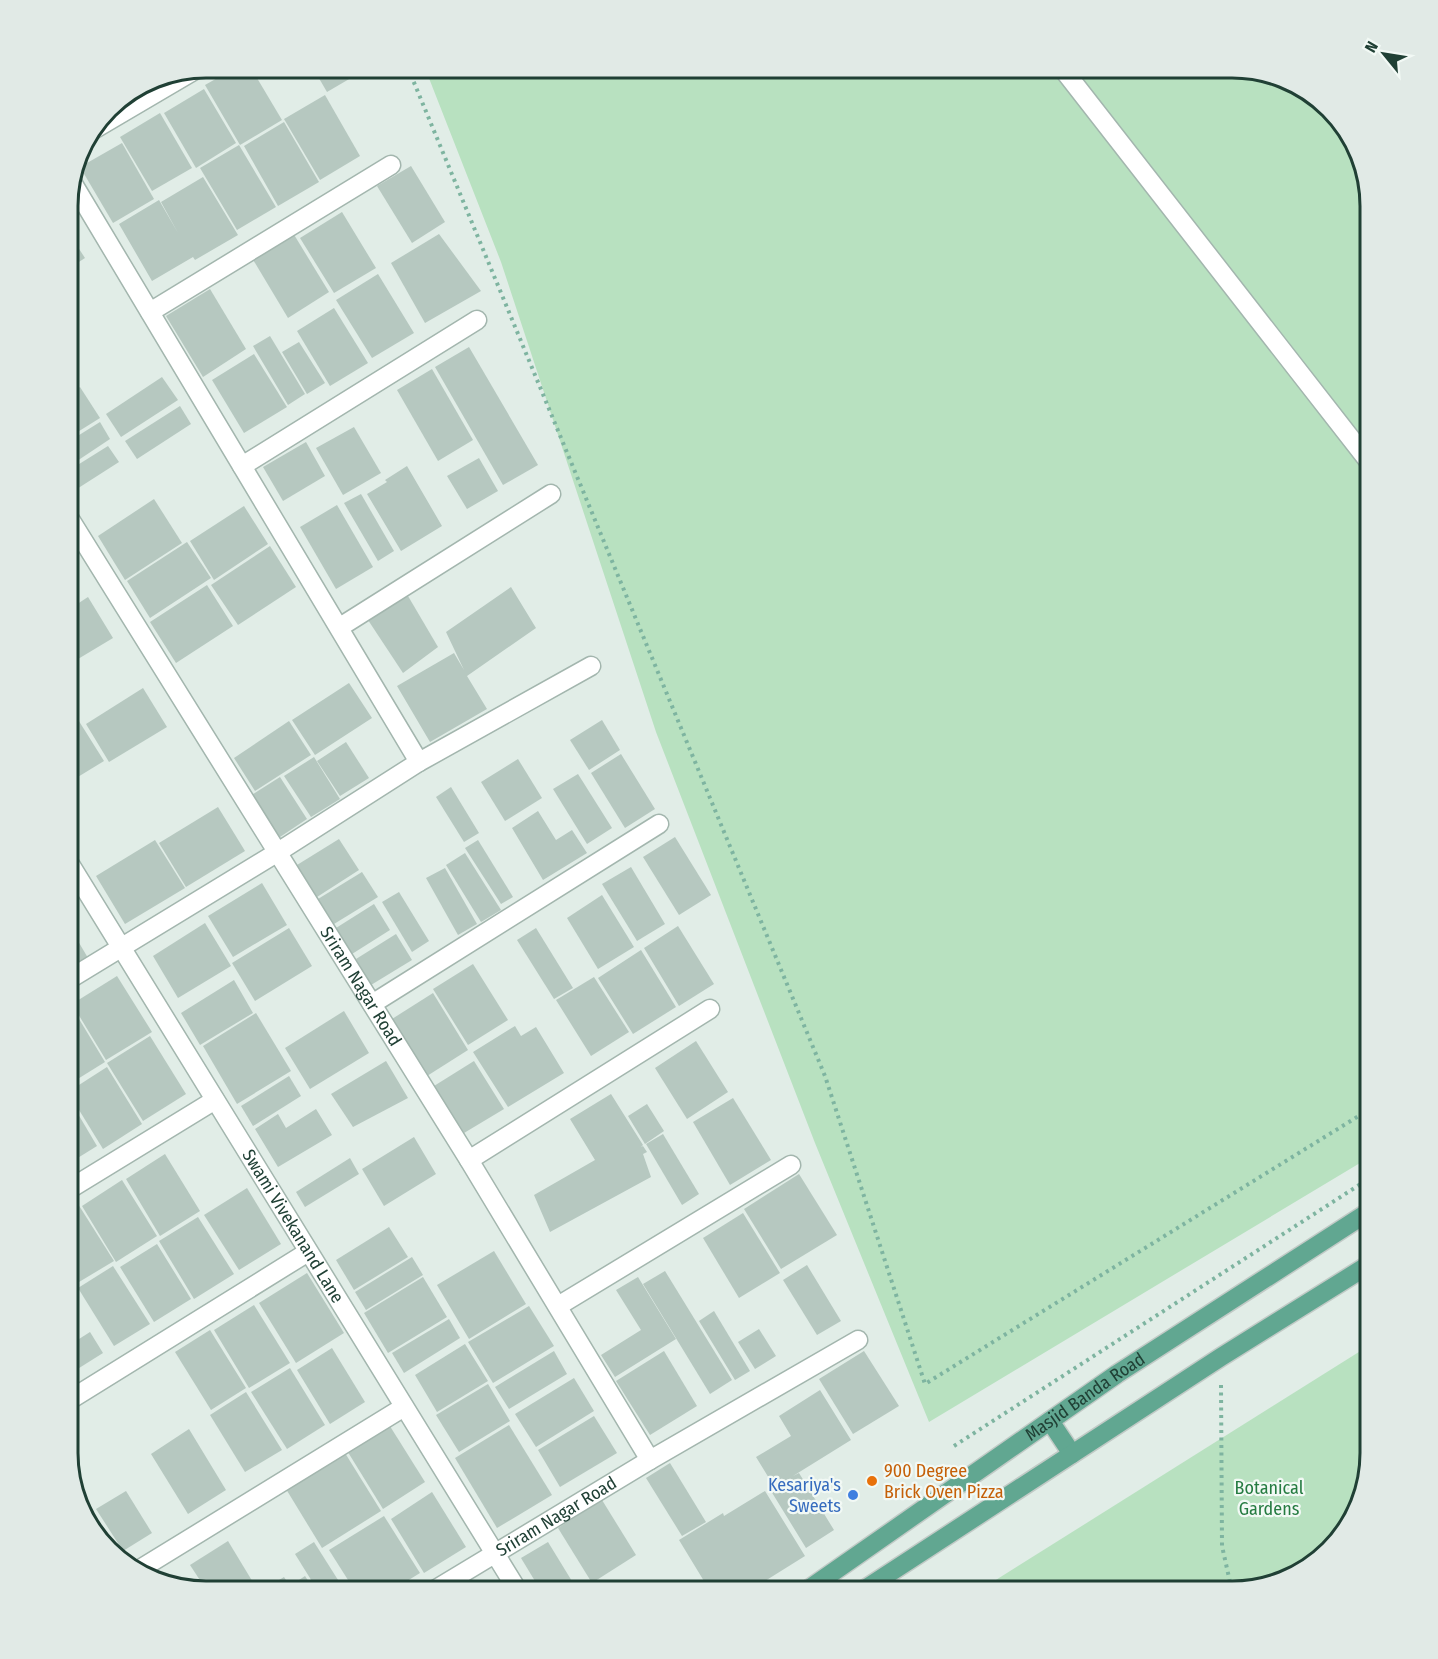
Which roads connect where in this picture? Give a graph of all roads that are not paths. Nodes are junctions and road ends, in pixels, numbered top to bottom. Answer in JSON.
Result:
{"nodes":[{"id":1,"x":1070,"y":78,"type":"edge"},
{"id":2,"x":175,"y":82,"type":"edge"},
{"id":3,"x":115,"y":117,"type":"edge"},
{"id":4,"x":391,"y":165,"type":"dead end"},
{"id":5,"x":79,"y":193,"type":"edge"},
{"id":6,"x":150,"y":312,"type":"junction"},
{"id":7,"x":477,"y":320,"type":"dead end"},
{"id":8,"x":1360,"y":449,"type":"edge"},
{"id":9,"x":242,"y":466,"type":"junction"},
{"id":10,"x":551,"y":494,"type":"dead end"},
{"id":11,"x":78,"y":532,"type":"edge"},
{"id":12,"x":340,"y":627,"type":"junction"},
{"id":13,"x":591,"y":666,"type":"dead end"},
{"id":14,"x":419,"y":762,"type":"junction"},
{"id":15,"x":658,"y":824,"type":"dead end"},
{"id":16,"x":278,"y":852,"type":"junction"},
{"id":17,"x":78,"y":877,"type":"edge"},
{"id":18,"x":121,"y":947,"type":"junction"},
{"id":19,"x":78,"y":974,"type":"edge"},
{"id":20,"x":372,"y":1004,"type":"junction"},
{"id":21,"x":710,"y":1009,"type":"dead end"},
{"id":22,"x":215,"y":1100,"type":"junction"},
{"id":23,"x":469,"y":1161,"type":"junction"},
{"id":24,"x":791,"y":1165,"type":"dead end"},
{"id":25,"x":78,"y":1184,"type":"edge"},
{"id":26,"x":1360,"y":1218,"type":"edge"},
{"id":27,"x":309,"y":1252,"type":"junction"},
{"id":28,"x":1360,"y":1271,"type":"edge"},
{"id":29,"x":558,"y":1306,"type":"junction"},
{"id":30,"x":858,"y":1340,"type":"dead end"},
{"id":31,"x":78,"y":1395,"type":"edge"},
{"id":32,"x":404,"y":1407,"type":"junction"},
{"id":33,"x":1050,"y":1421,"type":"junction"},
{"id":34,"x":1072,"y":1454,"type":"junction"},
{"id":35,"x":650,"y":1460,"type":"junction"},
{"id":36,"x":495,"y":1554,"type":"junction"},
{"id":37,"x":145,"y":1566,"type":"edge"},
{"id":38,"x":451,"y":1581,"type":"edge"},
{"id":39,"x":511,"y":1581,"type":"edge"},
{"id":40,"x":822,"y":1581,"type":"edge"},
{"id":41,"x":879,"y":1581,"type":"edge"}],
"edges":[{"from":1,"to":8,"type":"street"},
{"from":2,"to":3,"type":"street"},
{"from":4,"to":6,"type":"street"},
{"from":5,"to":6,"type":"street"},
{"from":6,"to":9,"type":"street"},
{"from":7,"to":9,"type":"street"},
{"from":9,"to":12,"type":"street"},
{"from":10,"to":12,"type":"street"},
{"from":11,"to":16,"type":"street","name":"Sriram Nagar Road"},
{"from":12,"to":14,"type":"street"},
{"from":13,"to":14,"type":"street"},
{"from":14,"to":16,"type":"street"},
{"from":15,"to":20,"type":"street"},
{"from":16,"to":18,"type":"street"},
{"from":16,"to":20,"type":"street","name":"Sriram Nagar Road"},
{"from":17,"to":18,"type":"street","name":"Swami Vivekanand Lane"},
{"from":18,"to":19,"type":"street"},
{"from":18,"to":22,"type":"street","name":"Swami Vivekanand Lane"},
{"from":20,"to":23,"type":"street","name":"Sriram Nagar Road"},
{"from":21,"to":23,"type":"street"},
{"from":22,"to":25,"type":"street"},
{"from":22,"to":27,"type":"street","name":"Swami Vivekanand Lane"},
{"from":23,"to":29,"type":"street","name":"Sriram Nagar Road"},
{"from":24,"to":29,"type":"street"},
{"from":26,"to":33,"type":"main road","name":"Masjid Banda Road"},
{"from":27,"to":31,"type":"street"},
{"from":27,"to":32,"type":"street","name":"Swami Vivekanand Lane"},
{"from":28,"to":34,"type":"main road"},
{"from":29,"to":35,"type":"street","name":"Sriram Nagar Road"},
{"from":30,"to":35,"type":"street","name":"Sriram Nagar Road"},
{"from":32,"to":36,"type":"street","name":"Swami Vivekanand Lane"},
{"from":32,"to":37,"type":"street"},
{"from":33,"to":34,"type":"main road"},
{"from":33,"to":40,"type":"main road","name":"Masjid Banda Road"},
{"from":34,"to":41,"type":"main road"},
{"from":35,"to":36,"type":"street","name":"Sriram Nagar Road"},
{"from":36,"to":38,"type":"street","name":"Sriram Nagar Road"},
{"from":36,"to":39,"type":"street","name":"Swami Vivekanand Lane"}]}
